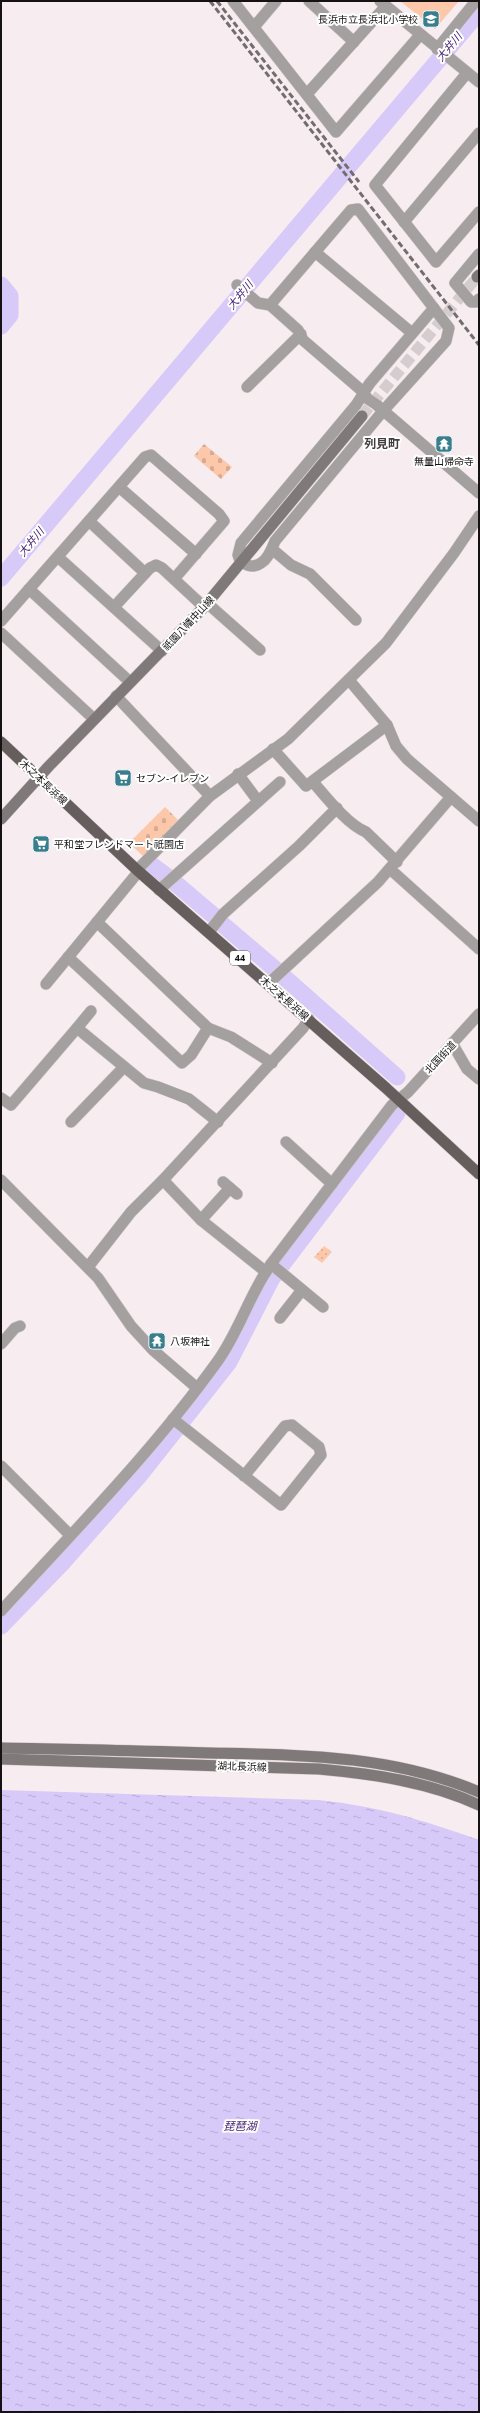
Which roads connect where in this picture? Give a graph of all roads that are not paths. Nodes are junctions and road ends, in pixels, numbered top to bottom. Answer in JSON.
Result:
{"nodes":[{"id":1,"x":234,"y":1,"type":"edge"},
{"id":2,"x":276,"y":1,"type":"edge"},
{"id":3,"x":309,"y":1,"type":"edge"},
{"id":4,"x":476,"y":1,"type":"edge"},
{"id":5,"x":383,"y":4,"type":"edge"},
{"id":6,"x":254,"y":26,"type":"junction"},
{"id":7,"x":420,"y":35,"type":"junction"},
{"id":8,"x":354,"y":42,"type":"junction"},
{"id":9,"x":441,"y":52,"type":"junction"},
{"id":10,"x":467,"y":73,"type":"junction"},
{"id":11,"x":479,"y":82,"type":"edge"},
{"id":12,"x":306,"y":94,"type":"junction"},
{"id":13,"x":479,"y":133,"type":"edge"},
{"id":14,"x":479,"y":212,"type":"edge"},
{"id":15,"x":404,"y":222,"type":"junction"},
{"id":16,"x":315,"y":252,"type":"junction"},
{"id":17,"x":479,"y":254,"type":"edge"},
{"id":18,"x":241,"y":288,"type":"dead end"},
{"id":19,"x":479,"y":299,"type":"edge"},
{"id":20,"x":270,"y":305,"type":"junction"},
{"id":21,"x":434,"y":308,"type":"junction"},
{"id":22,"x":301,"y":334,"type":"junction"},
{"id":23,"x":412,"y":334,"type":"junction"},
{"id":24,"x":247,"y":387,"type":"dead end"},
{"id":25,"x":373,"y":402,"type":"junction"},
{"id":26,"x":362,"y":416,"type":"tunnel mouth"},
{"id":27,"x":119,"y":487,"type":"junction"},
{"id":28,"x":479,"y":494,"type":"edge"},
{"id":29,"x":479,"y":516,"type":"edge"},
{"id":30,"x":89,"y":521,"type":"junction"},
{"id":31,"x":272,"y":549,"type":"junction"},
{"id":32,"x":196,"y":554,"type":"junction"},
{"id":33,"x":58,"y":556,"type":"junction"},
{"id":34,"x":241,"y":562,"type":"junction"},
{"id":35,"x":145,"y":572,"type":"junction"},
{"id":36,"x":174,"y":579,"type":"junction"},
{"id":37,"x":29,"y":589,"type":"junction"},
{"id":38,"x":205,"y":605,"type":"junction"},
{"id":39,"x":114,"y":607,"type":"junction"},
{"id":40,"x":356,"y":620,"type":"dead end"},
{"id":41,"x":1,"y":621,"type":"edge"},
{"id":42,"x":1,"y":633,"type":"edge"},
{"id":43,"x":260,"y":650,"type":"dead end"},
{"id":44,"x":162,"y":651,"type":"junction"},
{"id":45,"x":349,"y":680,"type":"junction"},
{"id":46,"x":130,"y":682,"type":"junction"},
{"id":47,"x":116,"y":696,"type":"junction"},
{"id":48,"x":94,"y":719,"type":"junction"},
{"id":49,"x":387,"y":725,"type":"junction"},
{"id":50,"x":1,"y":742,"type":"edge"},
{"id":51,"x":272,"y":749,"type":"junction"},
{"id":52,"x":238,"y":774,"type":"junction"},
{"id":53,"x":39,"y":778,"type":"junction"},
{"id":54,"x":280,"y":782,"type":"dead end"},
{"id":55,"x":313,"y":782,"type":"junction"},
{"id":56,"x":210,"y":796,"type":"junction"},
{"id":57,"x":451,"y":797,"type":"junction"},
{"id":58,"x":258,"y":801,"type":"junction"},
{"id":59,"x":337,"y":808,"type":"junction"},
{"id":60,"x":1,"y":819,"type":"edge"},
{"id":61,"x":479,"y":821,"type":"edge"},
{"id":62,"x":394,"y":865,"type":"junction"},
{"id":63,"x":138,"y":870,"type":"junction"},
{"id":64,"x":159,"y":890,"type":"junction"},
{"id":65,"x":97,"y":922,"type":"junction"},
{"id":66,"x":209,"y":932,"type":"junction"},
{"id":67,"x":479,"y":949,"type":"edge"},
{"id":68,"x":68,"y":957,"type":"junction"},
{"id":69,"x":269,"y":983,"type":"junction"},
{"id":70,"x":46,"y":984,"type":"dead end"},
{"id":71,"x":91,"y":1011,"type":"dead end"},
{"id":72,"x":479,"y":1015,"type":"edge"},
{"id":73,"x":309,"y":1018,"type":"junction"},
{"id":74,"x":77,"y":1028,"type":"junction"},
{"id":75,"x":208,"y":1028,"type":"junction"},
{"id":76,"x":452,"y":1043,"type":"junction"},
{"id":77,"x":272,"y":1063,"type":"junction"},
{"id":78,"x":124,"y":1067,"type":"junction"},
{"id":79,"x":479,"y":1079,"type":"edge"},
{"id":80,"x":1,"y":1098,"type":"edge"},
{"id":81,"x":399,"y":1099,"type":"junction"},
{"id":82,"x":71,"y":1122,"type":"dead end"},
{"id":83,"x":218,"y":1122,"type":"junction"},
{"id":84,"x":286,"y":1142,"type":"dead end"},
{"id":85,"x":479,"y":1174,"type":"edge"},
{"id":86,"x":1,"y":1180,"type":"edge"},
{"id":87,"x":163,"y":1180,"type":"junction"},
{"id":88,"x":332,"y":1184,"type":"junction"},
{"id":89,"x":230,"y":1188,"type":"dead end"},
{"id":90,"x":201,"y":1220,"type":"junction"},
{"id":91,"x":88,"y":1267,"type":"junction"},
{"id":92,"x":273,"y":1269,"type":"junction"},
{"id":93,"x":302,"y":1290,"type":"junction"},
{"id":94,"x":323,"y":1307,"type":"dead end"},
{"id":95,"x":280,"y":1318,"type":"dead end"},
{"id":96,"x":20,"y":1326,"type":"dead end"},
{"id":97,"x":1,"y":1344,"type":"edge"},
{"id":98,"x":197,"y":1388,"type":"junction"},
{"id":99,"x":177,"y":1422,"type":"junction"},
{"id":100,"x":2,"y":1470,"type":"edge"},
{"id":101,"x":244,"y":1476,"type":"junction"},
{"id":102,"x":70,"y":1535,"type":"junction"},
{"id":103,"x":1,"y":1611,"type":"edge"},
{"id":104,"x":1,"y":1748,"type":"edge"},
{"id":105,"x":1,"y":1759,"type":"edge"},
{"id":106,"x":479,"y":1792,"type":"edge"},
{"id":107,"x":479,"y":1805,"type":"edge"}],
"edges":[{"from":1,"to":6,"type":"street"},
{"from":2,"to":6,"type":"street"},
{"from":3,"to":8,"type":"street"},
{"from":4,"to":9,"type":"street"},
{"from":5,"to":7,"type":"street"},
{"from":5,"to":8,"type":"street"},
{"from":6,"to":12,"type":"street"},
{"from":7,"to":9,"type":"street"},
{"from":7,"to":12,"type":"street"},
{"from":8,"to":12,"type":"street"},
{"from":9,"to":10,"type":"street"},
{"from":10,"to":11,"type":"street"},
{"from":10,"to":15,"type":"street"},
{"from":13,"to":15,"type":"street"},
{"from":14,"to":15,"type":"street"},
{"from":16,"to":20,"type":"street"},
{"from":16,"to":21,"type":"street"},
{"from":16,"to":23,"type":"street"},
{"from":17,"to":19,"type":"street"},
{"from":18,"to":20,"type":"street"},
{"from":20,"to":22,"type":"street"},
{"from":21,"to":23,"type":"street"},
{"from":21,"to":25,"type":"street"},
{"from":22,"to":24,"type":"street"},
{"from":22,"to":25,"type":"street"},
{"from":23,"to":25,"type":"street"},
{"from":25,"to":28,"type":"street"},
{"from":25,"to":31,"type":"street"},
{"from":25,"to":34,"type":"street"},
{"from":26,"to":34,"type":"main road","name":"祇園八幡中山線"},
{"from":27,"to":30,"type":"street"},
{"from":27,"to":32,"type":"street"},
{"from":27,"to":32,"type":"street"},
{"from":29,"to":45,"type":"street"},
{"from":30,"to":33,"type":"street"},
{"from":30,"to":35,"type":"street"},
{"from":31,"to":34,"type":"street"},
{"from":31,"to":40,"type":"street"},
{"from":32,"to":36,"type":"street"},
{"from":33,"to":37,"type":"street"},
{"from":33,"to":39,"type":"street"},
{"from":34,"to":38,"type":"main road","name":"祇園八幡中山線"},
{"from":35,"to":36,"type":"street"},
{"from":35,"to":39,"type":"street"},
{"from":36,"to":38,"type":"street"},
{"from":37,"to":41,"type":"street"},
{"from":37,"to":46,"type":"street"},
{"from":38,"to":43,"type":"street"},
{"from":38,"to":44,"type":"main road","name":"祇園八幡中山線"},
{"from":39,"to":44,"type":"street"},
{"from":42,"to":48,"type":"street"},
{"from":44,"to":46,"type":"main road","name":"祇園八幡中山線"},
{"from":45,"to":49,"type":"street"},
{"from":45,"to":51,"type":"street"},
{"from":46,"to":47,"type":"main road","name":"祇園八幡中山線"},
{"from":47,"to":48,"type":"main road","name":"祇園八幡中山線"},
{"from":47,"to":56,"type":"street"},
{"from":48,"to":53,"type":"main road","name":"祇園八幡中山線"},
{"from":49,"to":55,"type":"street"},
{"from":49,"to":57,"type":"street"},
{"from":50,"to":53,"type":"main road","name":"木之本長浜線","number":"44"},
{"from":51,"to":52,"type":"street"},
{"from":51,"to":55,"type":"street"},
{"from":52,"to":56,"type":"street"},
{"from":52,"to":58,"type":"street"},
{"from":53,"to":60,"type":"main road","name":"祇園八幡中山線"},
{"from":53,"to":63,"type":"main road","name":"木之本長浜線","number":"44"},
{"from":54,"to":58,"type":"street"},
{"from":55,"to":59,"type":"street"},
{"from":56,"to":63,"type":"street"},
{"from":57,"to":61,"type":"street"},
{"from":57,"to":62,"type":"street"},
{"from":58,"to":64,"type":"street"},
{"from":59,"to":62,"type":"street"},
{"from":59,"to":66,"type":"street"},
{"from":62,"to":67,"type":"street"},
{"from":62,"to":69,"type":"street"},
{"from":63,"to":64,"type":"main road","name":"木之本長浜線","number":"44"},
{"from":63,"to":65,"type":"street"},
{"from":64,"to":66,"type":"main road","name":"木之本長浜線","number":"44"},
{"from":65,"to":68,"type":"street"},
{"from":65,"to":75,"type":"street"},
{"from":66,"to":69,"type":"main road","name":"木之本長浜線","number":"44"},
{"from":68,"to":70,"type":"street"},
{"from":68,"to":75,"type":"street"},
{"from":69,"to":73,"type":"main road","name":"木之本長浜線","number":"44"},
{"from":71,"to":74,"type":"street"},
{"from":72,"to":76,"type":"street","name":"北国街道"},
{"from":73,"to":77,"type":"street"},
{"from":73,"to":81,"type":"main road","name":"木之本長浜線","number":"44"},
{"from":74,"to":78,"type":"street"},
{"from":74,"to":80,"type":"street"},
{"from":75,"to":77,"type":"street"},
{"from":76,"to":79,"type":"street"},
{"from":76,"to":81,"type":"street","name":"北国街道"},
{"from":77,"to":83,"type":"street"},
{"from":78,"to":82,"type":"street"},
{"from":78,"to":83,"type":"street"},
{"from":81,"to":85,"type":"main road","name":"木之本長浜線","number":"44"},
{"from":81,"to":88,"type":"street","name":"北国街道"},
{"from":83,"to":87,"type":"street"},
{"from":84,"to":88,"type":"street"},
{"from":86,"to":91,"type":"street"},
{"from":87,"to":90,"type":"street"},
{"from":87,"to":91,"type":"street"},
{"from":88,"to":92,"type":"street","name":"北国街道"},
{"from":89,"to":90,"type":"street"},
{"from":90,"to":92,"type":"street"},
{"from":91,"to":98,"type":"street"},
{"from":92,"to":93,"type":"street"},
{"from":92,"to":98,"type":"street","name":"北国街道"},
{"from":93,"to":94,"type":"street"},
{"from":93,"to":95,"type":"street"},
{"from":96,"to":97,"type":"street"},
{"from":98,"to":99,"type":"street","name":"北国街道"},
{"from":99,"to":101,"type":"street"},
{"from":99,"to":102,"type":"street","name":"北国街道"},
{"from":100,"to":102,"type":"street"},
{"from":101,"to":101,"type":"street"},
{"from":102,"to":103,"type":"street","name":"北国街道"},
{"from":104,"to":106,"type":"main road","name":"湖北長浜線"},
{"from":105,"to":107,"type":"main road","name":"湖北長浜線"}]}
